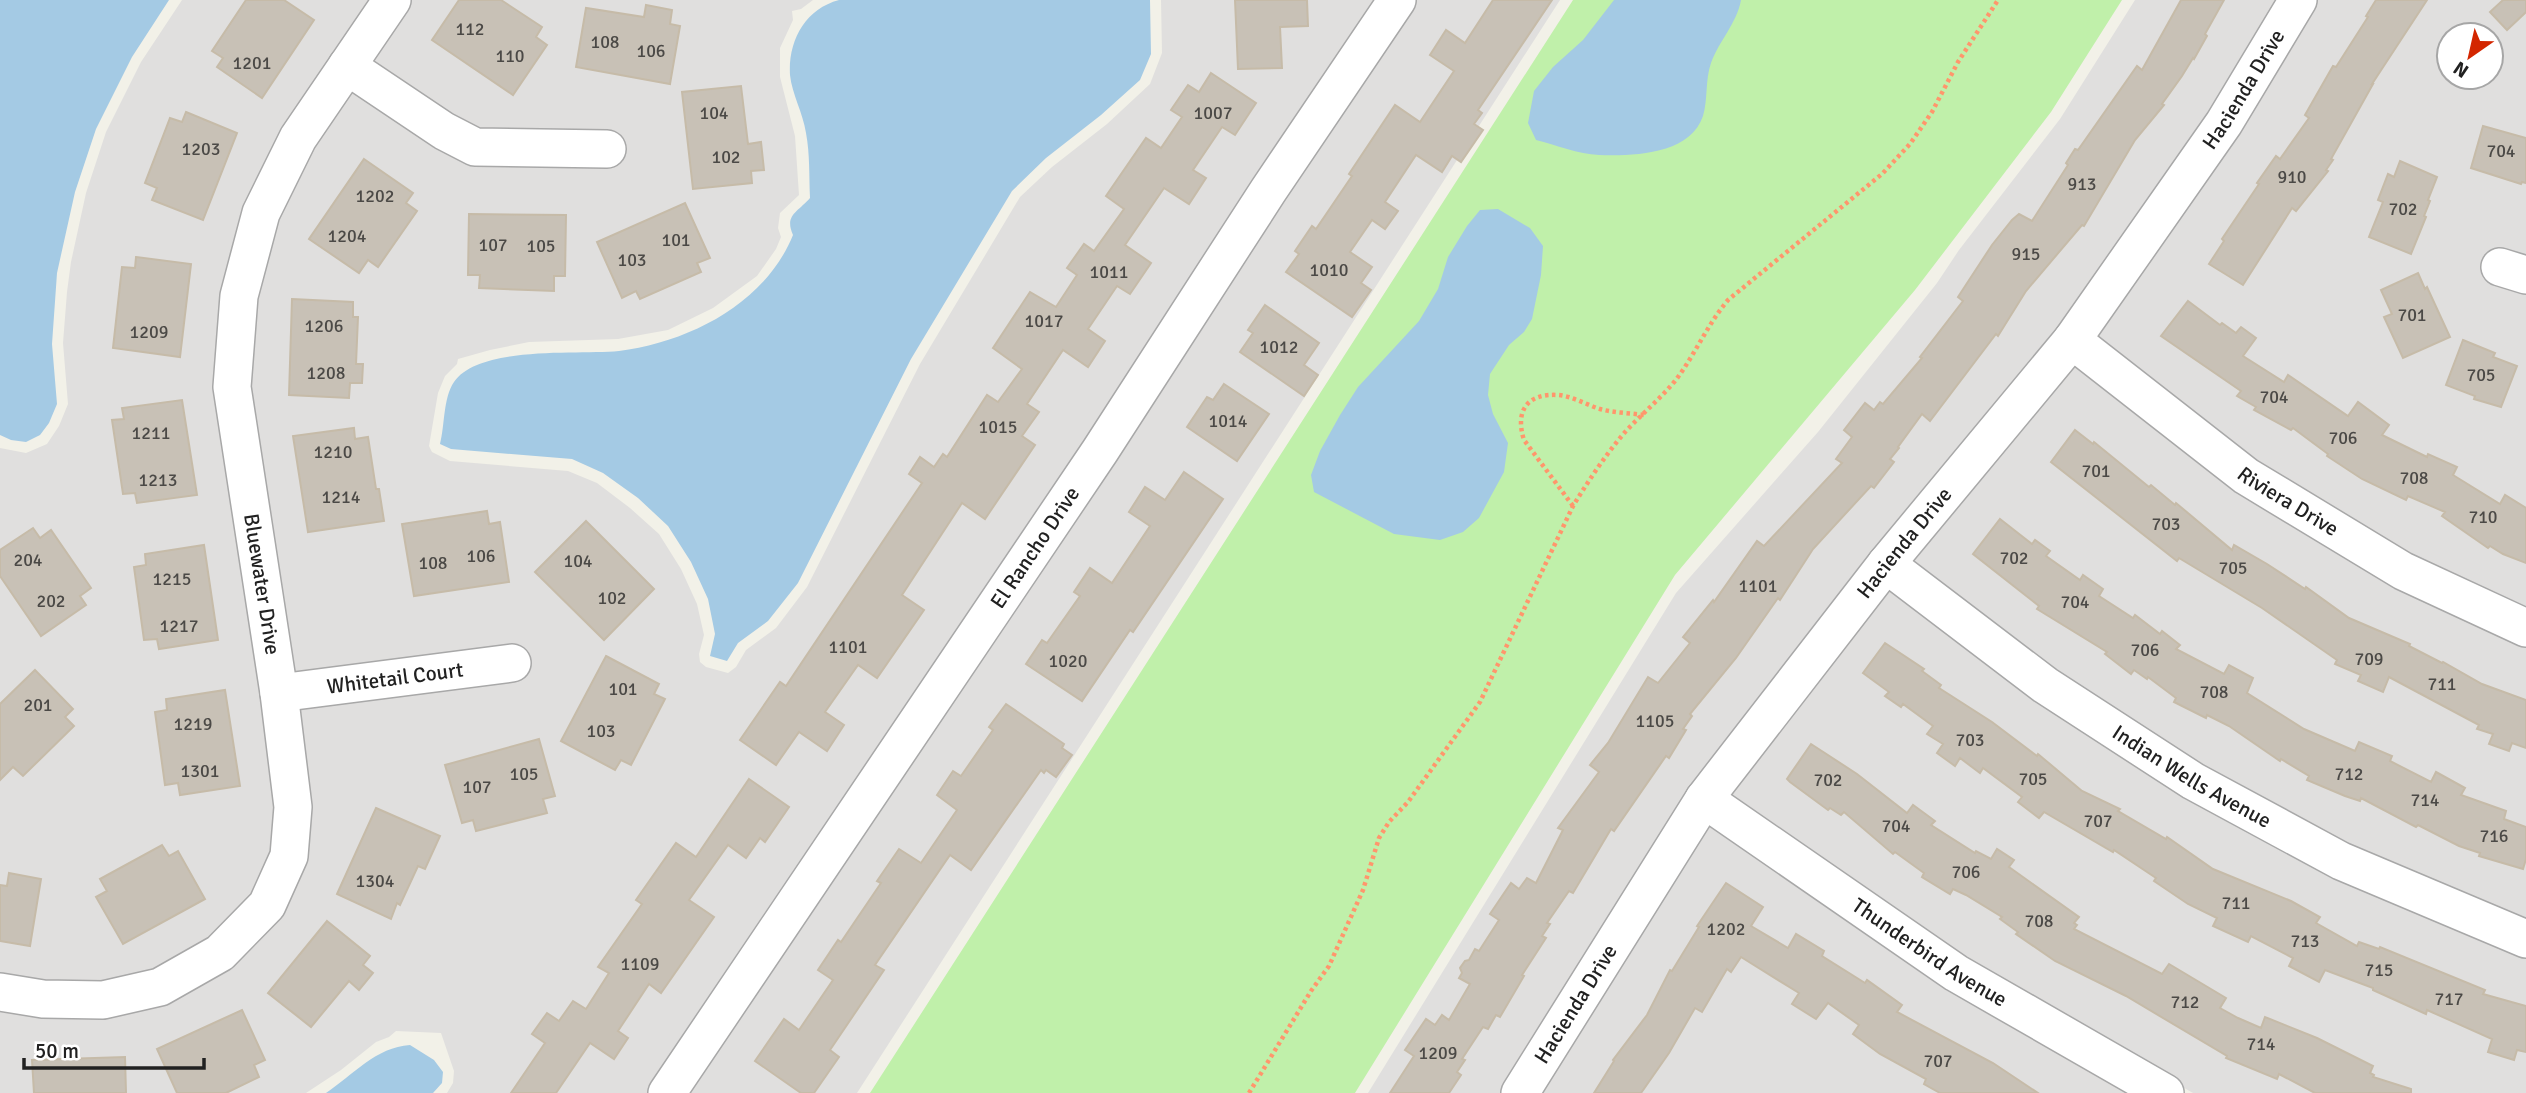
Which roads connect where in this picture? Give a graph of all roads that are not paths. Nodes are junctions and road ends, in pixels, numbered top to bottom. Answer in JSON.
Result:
{"nodes":[{"id":1,"x":392,"y":0,"type":"edge"},
{"id":2,"x":1397,"y":0,"type":"edge"},
{"id":3,"x":2298,"y":0,"type":"edge"},
{"id":4,"x":347,"y":66,"type":"junction"},
{"id":5,"x":607,"y":149,"type":"dead end"},
{"id":6,"x":2072,"y":340,"type":"junction"},
{"id":7,"x":1886,"y":564,"type":"junction"},
{"id":8,"x":2526,"y":628,"type":"edge"},
{"id":9,"x":512,"y":663,"type":"dead end"},
{"id":10,"x":279,"y":693,"type":"junction"},
{"id":11,"x":1704,"y":799,"type":"junction"},
{"id":12,"x":2526,"y":939,"type":"edge"},
{"id":13,"x":0,"y":992,"type":"edge"},
{"id":14,"x":667,"y":1093,"type":"edge"},
{"id":15,"x":1520,"y":1093,"type":"edge"},
{"id":16,"x":2165,"y":1093,"type":"edge"}],
"edges":[{"from":1,"to":4,"type":"street","name":"Bluewater Drive"},
{"from":2,"to":14,"type":"street","name":"El Rancho Drive"},
{"from":3,"to":6,"type":"street","name":"Hacienda Drive"},
{"from":4,"to":5,"type":"street"},
{"from":4,"to":10,"type":"street","name":"Bluewater Drive"},
{"from":6,"to":7,"type":"street","name":"Hacienda Drive"},
{"from":6,"to":8,"type":"street","name":"Riviera Drive"},
{"from":7,"to":11,"type":"street","name":"Hacienda Drive"},
{"from":7,"to":12,"type":"street","name":"Indian Wells Avenue"},
{"from":9,"to":10,"type":"street","name":"Whitetail Court"},
{"from":10,"to":13,"type":"street","name":"Bluewater Drive"},
{"from":11,"to":15,"type":"street","name":"Hacienda Drive"},
{"from":11,"to":16,"type":"street","name":"Thunderbird Avenue"}]}
